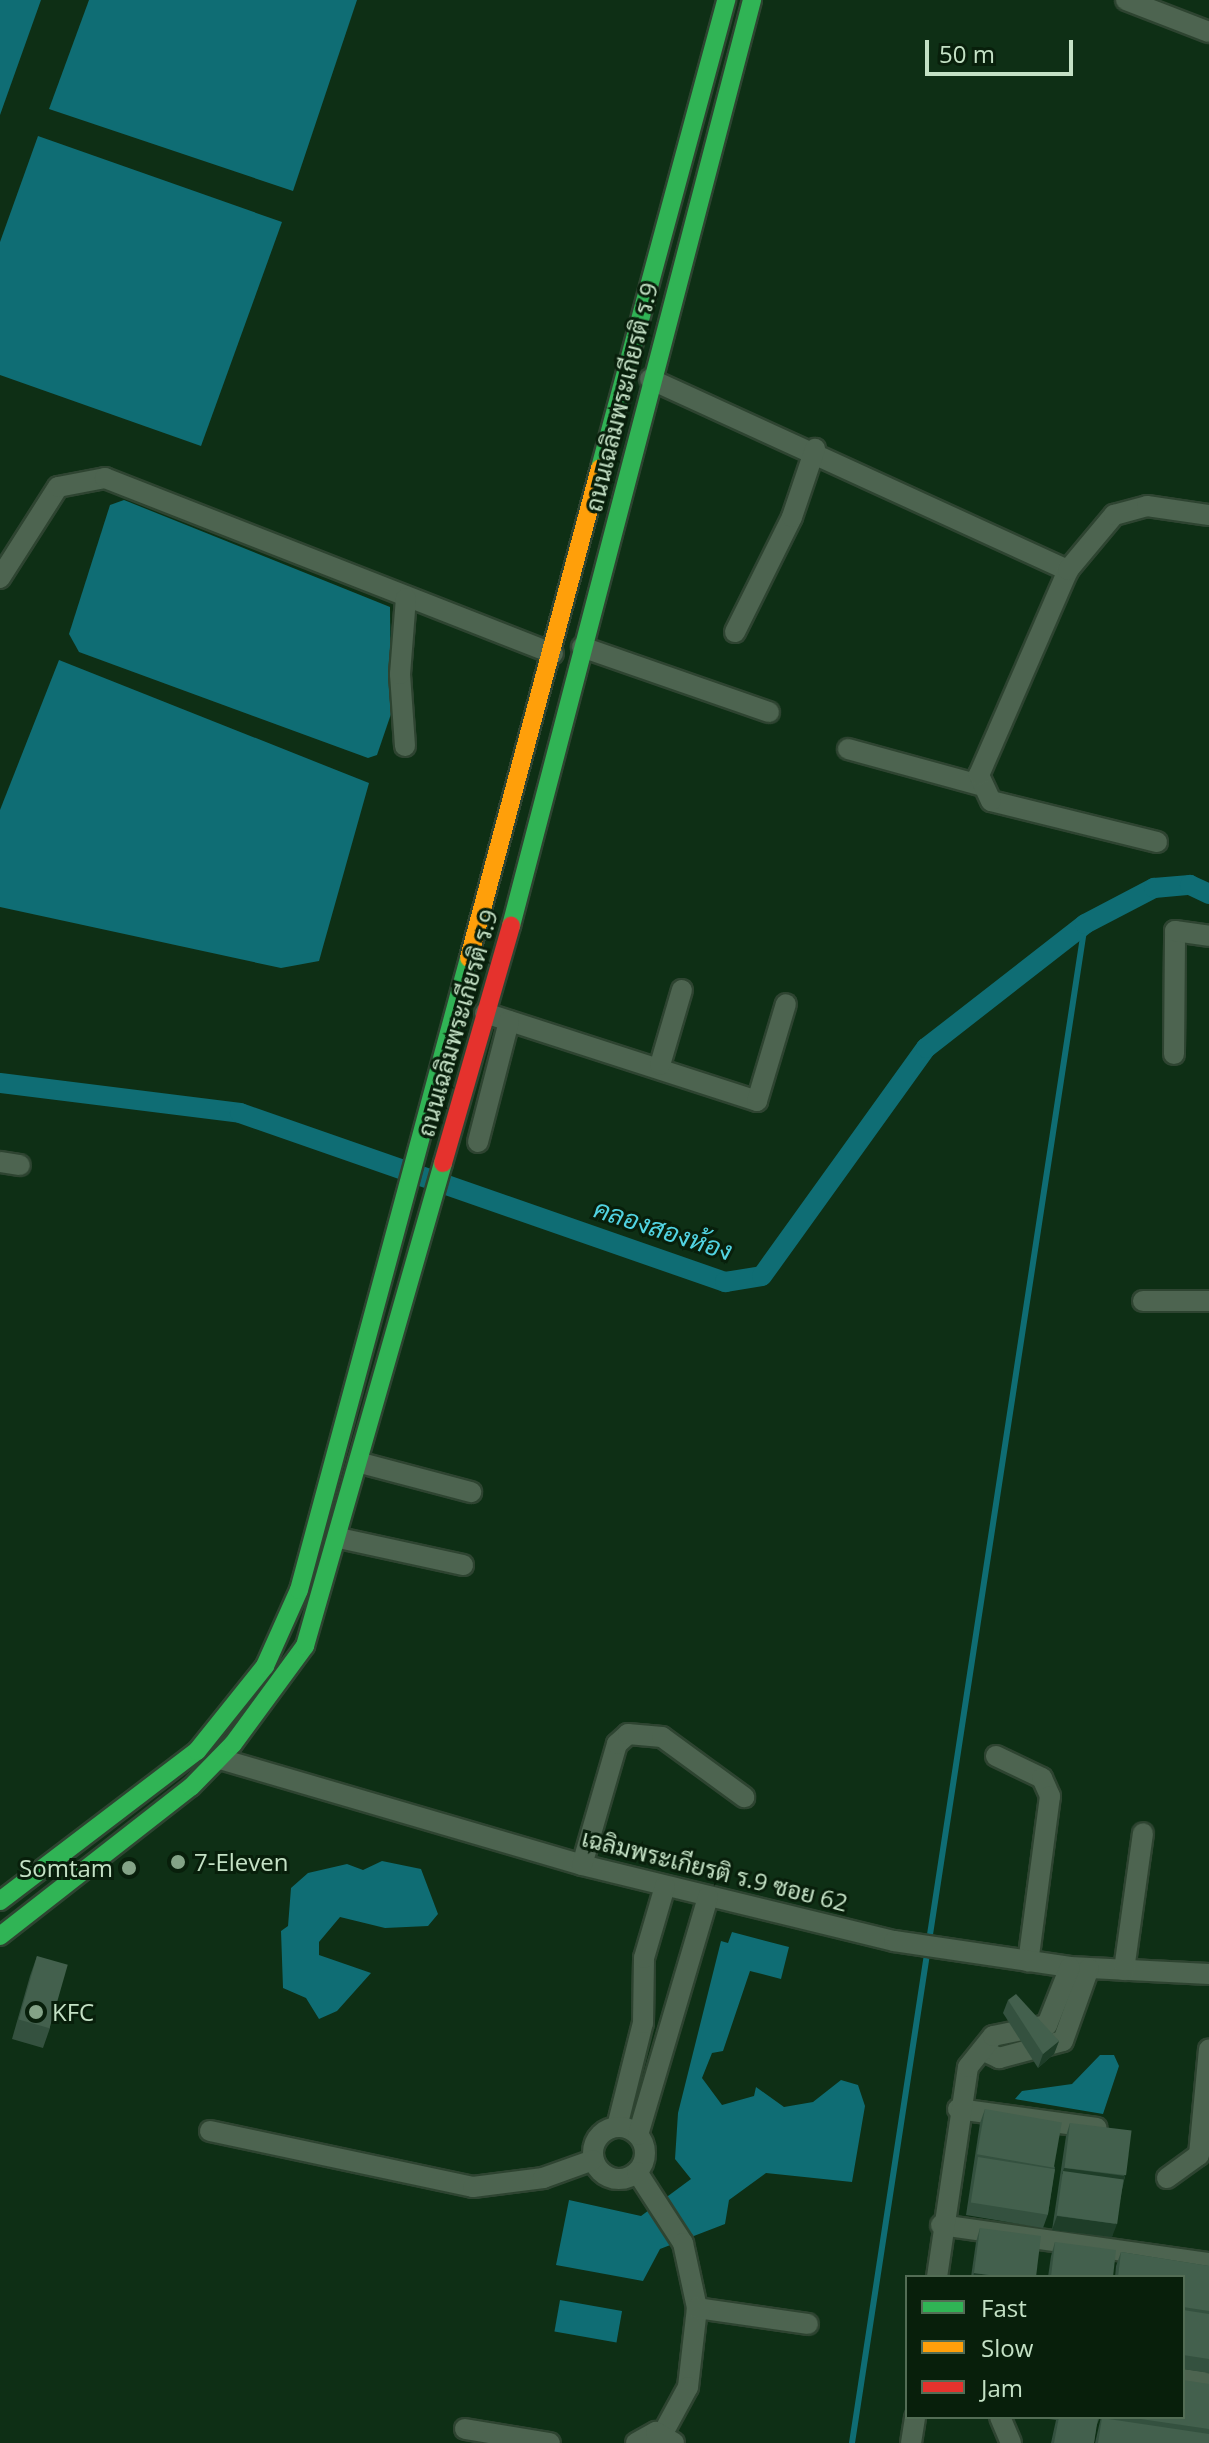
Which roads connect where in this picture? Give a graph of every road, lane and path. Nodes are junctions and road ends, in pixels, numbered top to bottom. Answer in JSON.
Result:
{"nodes":[{"id":1,"x":726,"y":0,"type":"edge"},
{"id":2,"x":752,"y":0,"type":"edge"},
{"id":3,"x":1126,"y":0,"type":"edge"},
{"id":4,"x":1209,"y":32,"type":"edge"},
{"id":5,"x":650,"y":379,"type":"junction"},
{"id":6,"x":815,"y":449,"type":"junction"},
{"id":7,"x":1209,"y":515,"type":"edge"},
{"id":8,"x":1068,"y":570,"type":"junction"},
{"id":9,"x":0,"y":578,"type":"edge"},
{"id":10,"x":406,"y":598,"type":"junction"},
{"id":11,"x":735,"y":632,"type":"dead end"},
{"id":12,"x":582,"y":647,"type":"junction"},
{"id":13,"x":553,"y":654,"type":"junction"},
{"id":14,"x":769,"y":712,"type":"dead end"},
{"id":15,"x":405,"y":746,"type":"dead end"},
{"id":16,"x":848,"y":749,"type":"dead end"},
{"id":17,"x":985,"y":793,"type":"junction"},
{"id":18,"x":1157,"y":842,"type":"dead end"},
{"id":19,"x":1209,"y":936,"type":"edge"},
{"id":20,"x":682,"y":990,"type":"dead end"},
{"id":21,"x":786,"y":1004,"type":"dead end"},
{"id":22,"x":485,"y":1013,"type":"junction"},
{"id":23,"x":509,"y":1021,"type":"junction"},
{"id":24,"x":1174,"y":1054,"type":"dead end"},
{"id":25,"x":660,"y":1065,"type":"junction"},
{"id":26,"x":478,"y":1142,"type":"dead end"},
{"id":27,"x":1143,"y":1301,"type":"dead end"},
{"id":28,"x":1209,"y":1301,"type":"edge"},
{"id":29,"x":361,"y":1463,"type":"junction"},
{"id":30,"x":471,"y":1492,"type":"dead end"},
{"id":31,"x":339,"y":1538,"type":"junction"},
{"id":32,"x":463,"y":1565,"type":"dead end"},
{"id":33,"x":197,"y":1751,"type":"junction"},
{"id":34,"x":996,"y":1756,"type":"dead end"},
{"id":35,"x":220,"y":1759,"type":"junction"},
{"id":36,"x":744,"y":1797,"type":"dead end"},
{"id":37,"x":1143,"y":1833,"type":"dead end"},
{"id":38,"x":582,"y":1865,"type":"junction"},
{"id":39,"x":665,"y":1886,"type":"junction"},
{"id":40,"x":708,"y":1897,"type":"junction"},
{"id":41,"x":0,"y":1901,"type":"edge"},
{"id":42,"x":0,"y":1936,"type":"edge"},
{"id":43,"x":1028,"y":1962,"type":"junction"},
{"id":44,"x":1079,"y":1968,"type":"junction"},
{"id":45,"x":1124,"y":1970,"type":"junction"},
{"id":46,"x":1209,"y":1974,"type":"edge"},
{"id":47,"x":643,"y":2023,"type":"junction"},
{"id":48,"x":665,"y":2026,"type":"junction"},
{"id":49,"x":1209,"y":2049,"type":"edge"},
{"id":50,"x":958,"y":2109,"type":"junction"},
{"id":51,"x":617,"y":2127,"type":"junction"},
{"id":52,"x":1115,"y":2130,"type":"edge"},
{"id":53,"x":210,"y":2131,"type":"dead end"},
{"id":54,"x":638,"y":2135,"type":"junction"},
{"id":55,"x":593,"y":2160,"type":"junction"},
{"id":56,"x":637,"y":2172,"type":"junction"},
{"id":57,"x":1167,"y":2178,"type":"dead end"},
{"id":58,"x":941,"y":2225,"type":"junction"},
{"id":59,"x":1209,"y":2263,"type":"edge"},
{"id":60,"x":938,"y":2275,"type":"edge"},
{"id":61,"x":697,"y":2308,"type":"junction"},
{"id":62,"x":808,"y":2324,"type":"dead end"},
{"id":63,"x":1185,"y":2379,"type":"edge"},
{"id":64,"x":1204,"y":2382,"type":"edge"},
{"id":65,"x":915,"y":2419,"type":"edge"},
{"id":66,"x":1001,"y":2419,"type":"edge"},
{"id":67,"x":465,"y":2429,"type":"dead end"},
{"id":68,"x":668,"y":2438,"type":"edge"},
{"id":69,"x":550,"y":2443,"type":"edge"},
{"id":70,"x":636,"y":2443,"type":"edge"},
{"id":71,"x":911,"y":2443,"type":"edge"},
{"id":72,"x":1011,"y":2443,"type":"edge"}],
"edges":[{"from":1,"to":13,"type":"main road","name":"ถนนเฉลิมพระเกียรติ ร.9"},
{"from":2,"to":5,"type":"main road","name":"ถนนเฉลิมพระเกียรติ ร.9"},
{"from":3,"to":4,"type":"street"},
{"from":5,"to":6,"type":"street"},
{"from":5,"to":12,"type":"main road","name":"ถนนเฉลิมพระเกียรติ ร.9"},
{"from":6,"to":8,"type":"street"},
{"from":6,"to":11,"type":"street"},
{"from":7,"to":8,"type":"street"},
{"from":8,"to":17,"type":"street"},
{"from":9,"to":10,"type":"street"},
{"from":10,"to":13,"type":"street"},
{"from":10,"to":15,"type":"street"},
{"from":12,"to":14,"type":"street"},
{"from":12,"to":22,"type":"main road","name":"ถนนเฉลิมพระเกียรติ ร.9"},
{"from":13,"to":33,"type":"main road","name":"ถนนเฉลิมพระเกียรติ ร.9"},
{"from":16,"to":17,"type":"street"},
{"from":17,"to":18,"type":"street"},
{"from":19,"to":24,"type":"street"},
{"from":20,"to":25,"type":"street"},
{"from":21,"to":25,"type":"street"},
{"from":22,"to":23,"type":"street"},
{"from":22,"to":29,"type":"main road","name":"ถนนเฉลิมพระเกียรติ ร.9"},
{"from":23,"to":25,"type":"street"},
{"from":23,"to":26,"type":"street"},
{"from":27,"to":28,"type":"street"},
{"from":29,"to":30,"type":"street"},
{"from":29,"to":31,"type":"main road","name":"ถนนเฉลิมพระเกียรติ ร.9"},
{"from":31,"to":32,"type":"street"},
{"from":31,"to":35,"type":"main road","name":"ถนนเฉลิมพระเกียรติ ร.9"},
{"from":33,"to":35,"type":"main road"},
{"from":33,"to":41,"type":"main road","name":"ถนนเฉลิมพระเกียรติ ร.9"},
{"from":34,"to":43,"type":"street"},
{"from":35,"to":38,"type":"street","name":"เฉลิมพระเกียรติ ร.9 ซอย 62"},
{"from":35,"to":42,"type":"main road","name":"ถนนเฉลิมพระเกียรติ ร.9"},
{"from":36,"to":38,"type":"street"},
{"from":37,"to":45,"type":"street"},
{"from":38,"to":39,"type":"street","name":"เฉลิมพระเกียรติ ร.9 ซอย 62"},
{"from":39,"to":40,"type":"street","name":"เฉลิมพระเกียรติ ร.9 ซอย 62"},
{"from":39,"to":47,"type":"street"},
{"from":40,"to":43,"type":"street","name":"เฉลิมพระเกียรติ ร.9 ซอย 62"},
{"from":40,"to":48,"type":"street"},
{"from":43,"to":44,"type":"street","name":"เฉลิมพระเกียรติ ร.9 ซอย 62"},
{"from":44,"to":45,"type":"street","name":"เฉลิมพระเกียรติ ร.9 ซอย 62"},
{"from":44,"to":50,"type":"street"},
{"from":45,"to":46,"type":"street","name":"เฉลิมพระเกียรติ ร.9 ซอย 62"},
{"from":47,"to":48,"type":"street"},
{"from":47,"to":51,"type":"street"},
{"from":48,"to":54,"type":"street"},
{"from":49,"to":57,"type":"street"},
{"from":50,"to":52,"type":"street"},
{"from":50,"to":58,"type":"street"},
{"from":51,"to":54,"type":"street"},
{"from":51,"to":55,"type":"street"},
{"from":53,"to":55,"type":"street"},
{"from":54,"to":56,"type":"street"},
{"from":55,"to":56,"type":"street"},
{"from":56,"to":61,"type":"street"},
{"from":58,"to":59,"type":"street"},
{"from":58,"to":60,"type":"street"},
{"from":61,"to":62,"type":"street"},
{"from":61,"to":68,"type":"street"},
{"from":63,"to":64,"type":"street"},
{"from":65,"to":71,"type":"street"},
{"from":66,"to":72,"type":"street"},
{"from":67,"to":69,"type":"street"},
{"from":68,"to":70,"type":"street"}]}
